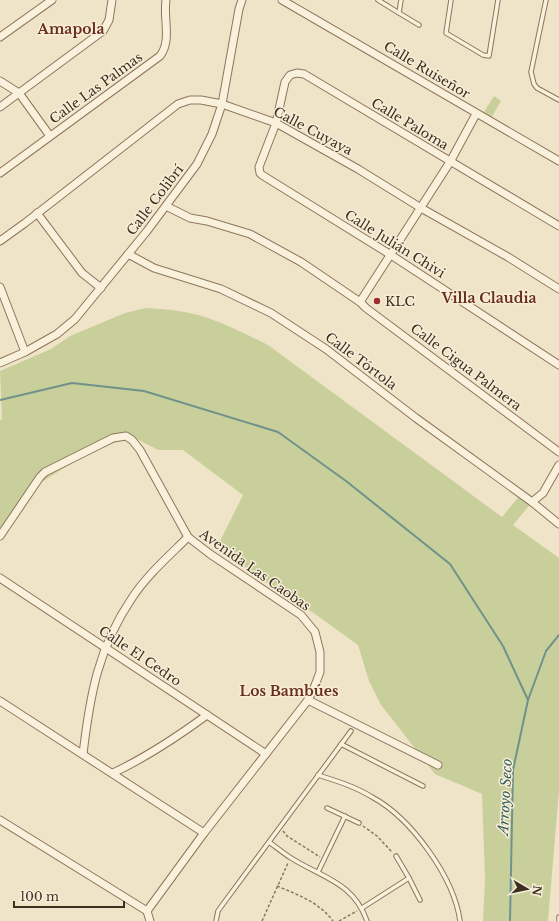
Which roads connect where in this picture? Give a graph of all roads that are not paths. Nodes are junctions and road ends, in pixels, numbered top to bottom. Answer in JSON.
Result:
{"nodes":[{"id":1,"x":52,"y":0,"type":"edge"},
{"id":2,"x":112,"y":0,"type":"edge"},
{"id":3,"x":166,"y":0,"type":"edge"},
{"id":4,"x":242,"y":0,"type":"edge"},
{"id":5,"x":282,"y":0,"type":"edge"},
{"id":6,"x":378,"y":0,"type":"edge"},
{"id":7,"x":401,"y":0,"type":"edge"},
{"id":8,"x":451,"y":0,"type":"edge"},
{"id":9,"x":498,"y":0,"type":"edge"},
{"id":10,"x":546,"y":0,"type":"edge"},
{"id":11,"x":399,"y":13,"type":"junction"},
{"id":12,"x":419,"y":25,"type":"dead end"},
{"id":13,"x":0,"y":37,"type":"edge"},
{"id":14,"x":0,"y":81,"type":"edge"},
{"id":15,"x":19,"y":93,"type":"junction"},
{"id":16,"x":559,"y":100,"type":"edge"},
{"id":17,"x":222,"y":104,"type":"junction"},
{"id":18,"x":0,"y":107,"type":"edge"},
{"id":19,"x":476,"y":114,"type":"junction"},
{"id":20,"x":276,"y":123,"type":"junction"},
{"id":21,"x":50,"y":136,"type":"junction"},
{"id":22,"x":559,"y":161,"type":"edge"},
{"id":23,"x":450,"y":162,"type":"junction"},
{"id":24,"x":0,"y":174,"type":"edge"},
{"id":25,"x":166,"y":206,"type":"junction"},
{"id":26,"x":421,"y":208,"type":"junction"},
{"id":27,"x":37,"y":213,"type":"junction"},
{"id":28,"x":559,"y":226,"type":"edge"},
{"id":29,"x":0,"y":241,"type":"edge"},
{"id":30,"x":128,"y":254,"type":"junction"},
{"id":31,"x":391,"y":255,"type":"junction"},
{"id":32,"x":0,"y":287,"type":"edge"},
{"id":33,"x":101,"y":288,"type":"junction"},
{"id":34,"x":559,"y":289,"type":"edge"},
{"id":35,"x":360,"y":302,"type":"junction"},
{"id":36,"x":25,"y":352,"type":"junction"},
{"id":37,"x":3,"y":362,"type":"edge"},
{"id":38,"x":559,"y":365,"type":"edge"},
{"id":39,"x":559,"y":452,"type":"edge"},
{"id":40,"x":559,"y":465,"type":"edge"},
{"id":41,"x":532,"y":502,"type":"junction"},
{"id":42,"x":559,"y":524,"type":"edge"},
{"id":43,"x":0,"y":536,"type":"edge"},
{"id":44,"x":188,"y":537,"type":"junction"},
{"id":45,"x":0,"y":578,"type":"edge"},
{"id":46,"x":105,"y":648,"type":"junction"},
{"id":47,"x":308,"y":700,"type":"junction"},
{"id":48,"x":0,"y":701,"type":"edge"},
{"id":49,"x":206,"y":715,"type":"junction"},
{"id":50,"x":351,"y":731,"type":"dead end"},
{"id":51,"x":341,"y":744,"type":"junction"},
{"id":52,"x":83,"y":754,"type":"junction"},
{"id":53,"x":266,"y":754,"type":"junction"},
{"id":54,"x":438,"y":765,"type":"dead end"},
{"id":55,"x":113,"y":773,"type":"junction"},
{"id":56,"x":318,"y":775,"type":"junction"},
{"id":57,"x":423,"y":786,"type":"dead end"},
{"id":58,"x":327,"y":808,"type":"dead end"},
{"id":59,"x":345,"y":816,"type":"junction"},
{"id":60,"x":0,"y":820,"type":"edge"},
{"id":61,"x":360,"y":823,"type":"road end"},
{"id":62,"x":204,"y":832,"type":"junction"},
{"id":63,"x":268,"y":842,"type":"junction"},
{"id":64,"x":396,"y":856,"type":"road end"},
{"id":65,"x":318,"y":872,"type":"junction"},
{"id":66,"x":409,"y":878,"type":"junction"},
{"id":67,"x":420,"y":900,"type":"dead end"},
{"id":68,"x":362,"y":908,"type":"junction"},
{"id":69,"x":147,"y":911,"type":"junction"},
{"id":70,"x":559,"y":917,"type":"edge"},
{"id":71,"x":150,"y":921,"type":"edge"},
{"id":72,"x":216,"y":921,"type":"edge"},
{"id":73,"x":367,"y":921,"type":"edge"},
{"id":74,"x":460,"y":921,"type":"edge"},
{"id":75,"x":559,"y":921,"type":"edge"}],
"edges":[{"from":1,"to":13,"type":"street"},
{"from":2,"to":15,"type":"street"},
{"from":3,"to":21,"type":"street","name":"Calle Las Palmas"},
{"from":4,"to":17,"type":"street","name":"Calle Colibrí"},
{"from":5,"to":19,"type":"street","name":"Calle Ruiseñor"},
{"from":6,"to":11,"type":"lane"},
{"from":7,"to":11,"type":"lane"},
{"from":8,"to":9,"type":"lane"},
{"from":10,"to":16,"type":"lane"},
{"from":11,"to":12,"type":"lane"},
{"from":14,"to":15,"type":"street"},
{"from":15,"to":18,"type":"street"},
{"from":15,"to":21,"type":"street"},
{"from":17,"to":20,"type":"street","name":"Calle Cuyaya"},
{"from":17,"to":25,"type":"street","name":"Calle Colibrí"},
{"from":17,"to":27,"type":"street","name":"Calle Cuyaya"},
{"from":19,"to":22,"type":"street","name":"Calle Ruiseñor"},
{"from":19,"to":23,"type":"street"},
{"from":20,"to":23,"type":"street","name":"Calle Paloma"},
{"from":20,"to":26,"type":"street","name":"Calle Cuyaya"},
{"from":20,"to":31,"type":"street","name":"Calle Julián Chivi"},
{"from":21,"to":24,"type":"street","name":"Calle Las Palmas"},
{"from":23,"to":26,"type":"street"},
{"from":23,"to":28,"type":"street","name":"Calle Paloma"},
{"from":25,"to":30,"type":"street","name":"Calle Colibrí"},
{"from":25,"to":35,"type":"street","name":"Calle Cigua Palmera"},
{"from":26,"to":31,"type":"street"},
{"from":26,"to":34,"type":"street","name":"Calle Cuyaya"},
{"from":27,"to":29,"type":"street","name":"Calle Cuyaya"},
{"from":27,"to":33,"type":"street"},
{"from":30,"to":33,"type":"street","name":"Calle Colibrí"},
{"from":30,"to":41,"type":"street","name":"Calle Tórtola"},
{"from":31,"to":35,"type":"street"},
{"from":31,"to":38,"type":"street","name":"Calle Julián Chivi"},
{"from":32,"to":36,"type":"street"},
{"from":33,"to":36,"type":"street","name":"Calle Colibrí"},
{"from":35,"to":39,"type":"street","name":"Calle Cigua Palmera"},
{"from":36,"to":37,"type":"street","name":"Calle Colibrí"},
{"from":40,"to":41,"type":"street"},
{"from":41,"to":42,"type":"street","name":"Calle Tórtola"},
{"from":43,"to":44,"type":"street","name":"Avenida Las Caobas"},
{"from":44,"to":46,"type":"street"},
{"from":44,"to":47,"type":"street","name":"Avenida Las Caobas"},
{"from":45,"to":46,"type":"street","name":"Calle El Cedro"},
{"from":46,"to":49,"type":"street","name":"Calle El Cedro"},
{"from":46,"to":52,"type":"street"},
{"from":47,"to":53,"type":"street","name":"Avenida Las Caobas"},
{"from":47,"to":54,"type":"street"},
{"from":48,"to":52,"type":"street"},
{"from":49,"to":53,"type":"street","name":"Calle El Cedro"},
{"from":49,"to":55,"type":"street"},
{"from":50,"to":51,"type":"lane"},
{"from":51,"to":56,"type":"lane"},
{"from":51,"to":57,"type":"lane"},
{"from":52,"to":55,"type":"street"},
{"from":53,"to":62,"type":"street","name":"Avenida Las Caobas"},
{"from":55,"to":62,"type":"street"},
{"from":56,"to":63,"type":"lane"},
{"from":56,"to":74,"type":"lane"},
{"from":58,"to":59,"type":"lane"},
{"from":59,"to":61,"type":"lane"},
{"from":59,"to":65,"type":"lane"},
{"from":60,"to":69,"type":"street"},
{"from":62,"to":69,"type":"street","name":"Avenida Las Caobas"},
{"from":63,"to":65,"type":"lane"},
{"from":63,"to":72,"type":"lane"},
{"from":64,"to":66,"type":"lane"},
{"from":65,"to":68,"type":"lane"},
{"from":66,"to":67,"type":"lane"},
{"from":66,"to":68,"type":"lane"},
{"from":68,"to":73,"type":"lane"},
{"from":69,"to":71,"type":"street"},
{"from":70,"to":75,"type":"lane"}]}
